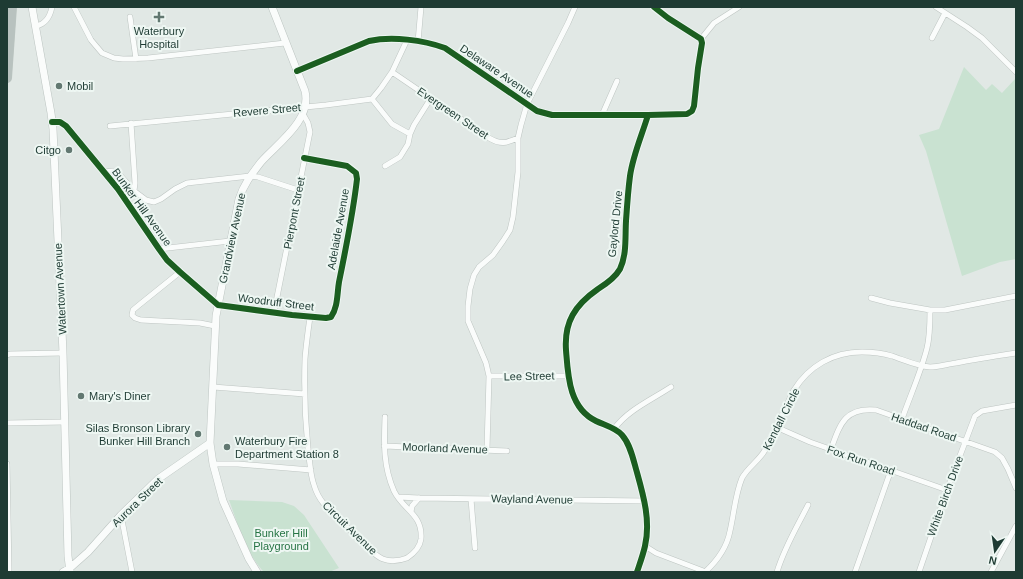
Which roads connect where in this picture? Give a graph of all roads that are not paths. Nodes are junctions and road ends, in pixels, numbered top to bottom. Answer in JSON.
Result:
{"nodes":[{"id":1,"x":12,"y":7,"type":"edge"},
{"id":2,"x":32,"y":7,"type":"edge"},
{"id":3,"x":52,"y":7,"type":"edge"},
{"id":4,"x":74,"y":7,"type":"edge"},
{"id":5,"x":272,"y":7,"type":"edge"},
{"id":6,"x":421,"y":7,"type":"edge"},
{"id":7,"x":574,"y":7,"type":"edge"},
{"id":8,"x":654,"y":7,"type":"edge"},
{"id":9,"x":739,"y":7,"type":"edge"},
{"id":10,"x":936,"y":7,"type":"edge"},
{"id":11,"x":945,"y":13,"type":"junction"},
{"id":12,"x":130,"y":17,"type":"dead end"},
{"id":13,"x":36,"y":26,"type":"junction"},
{"id":14,"x":932,"y":38,"type":"dead end"},
{"id":15,"x":701,"y":39,"type":"junction"},
{"id":16,"x":407,"y":40,"type":"junction"},
{"id":17,"x":418,"y":42,"type":"junction"},
{"id":18,"x":285,"y":43,"type":"junction"},
{"id":19,"x":136,"y":59,"type":"junction"},
{"id":20,"x":297,"y":71,"type":"junction"},
{"id":21,"x":392,"y":72,"type":"junction"},
{"id":22,"x":1016,"y":72,"type":"edge"},
{"id":23,"x":7,"y":78,"type":"edge"},
{"id":24,"x":617,"y":80,"type":"dead end"},
{"id":25,"x":431,"y":98,"type":"junction"},
{"id":26,"x":372,"y":99,"type":"junction"},
{"id":27,"x":527,"y":104,"type":"junction"},
{"id":28,"x":305,"y":107,"type":"junction"},
{"id":29,"x":303,"y":114,"type":"junction"},
{"id":30,"x":602,"y":115,"type":"junction"},
{"id":31,"x":648,"y":115,"type":"junction"},
{"id":32,"x":52,"y":122,"type":"junction"},
{"id":33,"x":130,"y":124,"type":"junction"},
{"id":34,"x":110,"y":126,"type":"dead end"},
{"id":35,"x":410,"y":134,"type":"junction"},
{"id":36,"x":518,"y":138,"type":"junction"},
{"id":37,"x":304,"y":158,"type":"junction"},
{"id":38,"x":385,"y":166,"type":"dead end"},
{"id":39,"x":104,"y":172,"type":"junction"},
{"id":40,"x":250,"y":176,"type":"junction"},
{"id":41,"x":298,"y":190,"type":"junction"},
{"id":42,"x":134,"y":191,"type":"junction"},
{"id":43,"x":230,"y":241,"type":"junction"},
{"id":44,"x":159,"y":249,"type":"junction"},
{"id":45,"x":180,"y":272,"type":"junction"},
{"id":46,"x":1016,"y":296,"type":"edge"},
{"id":47,"x":871,"y":298,"type":"dead end"},
{"id":48,"x":218,"y":305,"type":"junction"},
{"id":49,"x":930,"y":310,"type":"junction"},
{"id":50,"x":274,"y":312,"type":"junction"},
{"id":51,"x":310,"y":316,"type":"junction"},
{"id":52,"x":331,"y":317,"type":"joint"},
{"id":53,"x":215,"y":326,"type":"junction"},
{"id":54,"x":63,"y":353,"type":"junction"},
{"id":55,"x":1016,"y":353,"type":"edge"},
{"id":56,"x":7,"y":355,"type":"edge"},
{"id":57,"x":922,"y":365,"type":"junction"},
{"id":58,"x":489,"y":376,"type":"junction"},
{"id":59,"x":569,"y":376,"type":"junction"},
{"id":60,"x":213,"y":387,"type":"junction"},
{"id":61,"x":671,"y":387,"type":"dead end"},
{"id":62,"x":305,"y":394,"type":"junction"},
{"id":63,"x":1016,"y":405,"type":"edge"},
{"id":64,"x":385,"y":417,"type":"dead end"},
{"id":65,"x":902,"y":419,"type":"junction"},
{"id":66,"x":65,"y":422,"type":"junction"},
{"id":67,"x":7,"y":423,"type":"edge"},
{"id":68,"x":776,"y":427,"type":"junction"},
{"id":69,"x":614,"y":429,"type":"junction"},
{"id":70,"x":965,"y":441,"type":"junction"},
{"id":71,"x":210,"y":443,"type":"junction"},
{"id":72,"x":384,"y":446,"type":"junction"},
{"id":73,"x":487,"y":449,"type":"junction"},
{"id":74,"x":831,"y":449,"type":"junction"},
{"id":75,"x":507,"y":451,"type":"dead end"},
{"id":76,"x":7,"y":464,"type":"edge"},
{"id":77,"x":213,"y":464,"type":"junction"},
{"id":78,"x":311,"y":470,"type":"junction"},
{"id":79,"x":891,"y":470,"type":"junction"},
{"id":80,"x":1016,"y":488,"type":"edge"},
{"id":81,"x":947,"y":490,"type":"junction"},
{"id":82,"x":398,"y":497,"type":"junction"},
{"id":83,"x":419,"y":498,"type":"junction"},
{"id":84,"x":471,"y":499,"type":"junction"},
{"id":85,"x":645,"y":502,"type":"junction"},
{"id":86,"x":808,"y":505,"type":"dead end"},
{"id":87,"x":411,"y":512,"type":"junction"},
{"id":88,"x":121,"y":516,"type":"junction"},
{"id":89,"x":1016,"y":526,"type":"edge"},
{"id":90,"x":645,"y":546,"type":"junction"},
{"id":91,"x":475,"y":548,"type":"dead end"},
{"id":92,"x":70,"y":570,"type":"edge"},
{"id":93,"x":9,"y":572,"type":"edge"},
{"id":94,"x":63,"y":572,"type":"edge"},
{"id":95,"x":132,"y":572,"type":"edge"},
{"id":96,"x":257,"y":572,"type":"edge"},
{"id":97,"x":637,"y":572,"type":"edge"},
{"id":98,"x":706,"y":572,"type":"edge"},
{"id":99,"x":777,"y":572,"type":"edge"},
{"id":100,"x":855,"y":572,"type":"edge"},
{"id":101,"x":919,"y":572,"type":"edge"},
{"id":102,"x":991,"y":572,"type":"edge"}],
"edges":[{"from":1,"to":23,"type":"highway"},
{"from":2,"to":13,"type":"main road","name":"Watertown Avenue"},
{"from":3,"to":13,"type":"street"},
{"from":4,"to":19,"type":"street"},
{"from":5,"to":18,"type":"main road","name":"Grandview Avenue"},
{"from":6,"to":17,"type":"street"},
{"from":7,"to":27,"type":"street"},
{"from":8,"to":15,"type":"street"},
{"from":9,"to":15,"type":"street"},
{"from":10,"to":11,"type":"street"},
{"from":11,"to":14,"type":"street"},
{"from":11,"to":22,"type":"street"},
{"from":12,"to":19,"type":"street"},
{"from":13,"to":32,"type":"main road","name":"Watertown Avenue"},
{"from":15,"to":31,"type":"street","name":"Delaware Avenue"},
{"from":16,"to":17,"type":"street","name":"Delaware Avenue"},
{"from":16,"to":20,"type":"street","name":"Delaware Avenue"},
{"from":16,"to":21,"type":"street"},
{"from":17,"to":27,"type":"street","name":"Delaware Avenue"},
{"from":18,"to":19,"type":"street"},
{"from":18,"to":20,"type":"main road","name":"Grandview Avenue"},
{"from":20,"to":28,"type":"main road","name":"Grandview Avenue"},
{"from":21,"to":25,"type":"street","name":"Evergreen Street"},
{"from":21,"to":26,"type":"street"},
{"from":24,"to":30,"type":"street"},
{"from":25,"to":35,"type":"street"},
{"from":25,"to":36,"type":"street","name":"Evergreen Street"},
{"from":26,"to":28,"type":"street","name":"Revere Street"},
{"from":26,"to":35,"type":"street"},
{"from":27,"to":30,"type":"street","name":"Delaware Avenue"},
{"from":27,"to":36,"type":"street"},
{"from":28,"to":29,"type":"main road","name":"Grandview Avenue"},
{"from":28,"to":33,"type":"street","name":"Revere Street"},
{"from":29,"to":37,"type":"street","name":"Pierpont Street"},
{"from":29,"to":40,"type":"main road","name":"Grandview Avenue"},
{"from":30,"to":31,"type":"street","name":"Delaware Avenue"},
{"from":31,"to":59,"type":"street","name":"Gaylord Drive"},
{"from":32,"to":39,"type":"street","name":"Bunker Hill Avenue"},
{"from":32,"to":54,"type":"main road","name":"Watertown Avenue"},
{"from":33,"to":34,"type":"street","name":"Revere Street"},
{"from":33,"to":42,"type":"street"},
{"from":35,"to":38,"type":"street"},
{"from":36,"to":58,"type":"street"},
{"from":37,"to":41,"type":"street","name":"Pierpont Street"},
{"from":37,"to":52,"type":"street","name":"Adelaide Avenue"},
{"from":39,"to":42,"type":"street"},
{"from":39,"to":44,"type":"street","name":"Bunker Hill Avenue"},
{"from":40,"to":41,"type":"street"},
{"from":40,"to":42,"type":"street"},
{"from":40,"to":43,"type":"main road","name":"Grandview Avenue"},
{"from":41,"to":50,"type":"street","name":"Pierpont Street"},
{"from":43,"to":44,"type":"street"},
{"from":43,"to":48,"type":"main road","name":"Grandview Avenue"},
{"from":44,"to":45,"type":"street","name":"Bunker Hill Avenue"},
{"from":45,"to":48,"type":"street","name":"Bunker Hill Avenue"},
{"from":45,"to":53,"type":"street"},
{"from":46,"to":49,"type":"street"},
{"from":47,"to":49,"type":"street"},
{"from":48,"to":50,"type":"street","name":"Woodruff Street"},
{"from":48,"to":53,"type":"main road"},
{"from":49,"to":57,"type":"street"},
{"from":50,"to":51,"type":"street","name":"Woodruff Street"},
{"from":51,"to":52,"type":"street","name":"Woodruff Street"},
{"from":51,"to":62,"type":"street","name":"Circuit Avenue"},
{"from":53,"to":60,"type":"main road"},
{"from":54,"to":56,"type":"street"},
{"from":54,"to":66,"type":"main road","name":"Watertown Avenue"},
{"from":55,"to":57,"type":"street","name":"Kendall Circle"},
{"from":57,"to":65,"type":"street"},
{"from":57,"to":68,"type":"street","name":"Kendall Circle"},
{"from":58,"to":59,"type":"street","name":"Lee Street"},
{"from":58,"to":73,"type":"street"},
{"from":59,"to":69,"type":"street","name":"Gaylord Drive"},
{"from":60,"to":62,"type":"street"},
{"from":60,"to":71,"type":"main road"},
{"from":61,"to":69,"type":"street"},
{"from":62,"to":78,"type":"street","name":"Circuit Avenue"},
{"from":63,"to":70,"type":"street","name":"White Birch Drive"},
{"from":64,"to":72,"type":"street","name":"Circuit Avenue"},
{"from":65,"to":70,"type":"street","name":"Haddad Road"},
{"from":65,"to":74,"type":"street","name":"Haddad Road"},
{"from":66,"to":67,"type":"street"},
{"from":66,"to":92,"type":"main road","name":"Watertown Avenue"},
{"from":68,"to":74,"type":"street","name":"Fox Run Road"},
{"from":68,"to":98,"type":"street","name":"Kendall Circle"},
{"from":69,"to":85,"type":"street","name":"Gaylord Drive"},
{"from":70,"to":80,"type":"street","name":"Haddad Road"},
{"from":70,"to":81,"type":"street","name":"White Birch Drive"},
{"from":71,"to":77,"type":"main road"},
{"from":71,"to":88,"type":"main road","name":"Aurora Street"},
{"from":72,"to":73,"type":"street","name":"Moorland Avenue"},
{"from":72,"to":82,"type":"street","name":"Circuit Avenue"},
{"from":73,"to":75,"type":"street","name":"Moorland Avenue"},
{"from":74,"to":79,"type":"street","name":"Fox Run Road"},
{"from":76,"to":93,"type":"street"},
{"from":77,"to":78,"type":"street"},
{"from":77,"to":96,"type":"main road"},
{"from":78,"to":87,"type":"street","name":"Circuit Avenue"},
{"from":79,"to":81,"type":"street","name":"Fox Run Road"},
{"from":79,"to":100,"type":"street"},
{"from":81,"to":101,"type":"street","name":"White Birch Drive"},
{"from":82,"to":83,"type":"street","name":"Wayland Avenue"},
{"from":82,"to":87,"type":"street","name":"Circuit Avenue"},
{"from":83,"to":84,"type":"street","name":"Wayland Avenue"},
{"from":83,"to":87,"type":"street"},
{"from":84,"to":85,"type":"street","name":"Wayland Avenue"},
{"from":84,"to":91,"type":"street"},
{"from":85,"to":90,"type":"street","name":"Gaylord Drive"},
{"from":86,"to":99,"type":"street"},
{"from":88,"to":92,"type":"main road","name":"Aurora Street"},
{"from":88,"to":95,"type":"street"},
{"from":89,"to":102,"type":"street"},
{"from":90,"to":97,"type":"street","name":"Gaylord Drive"},
{"from":90,"to":98,"type":"street"},
{"from":92,"to":94,"type":"main road","name":"Aurora Street"}]}
